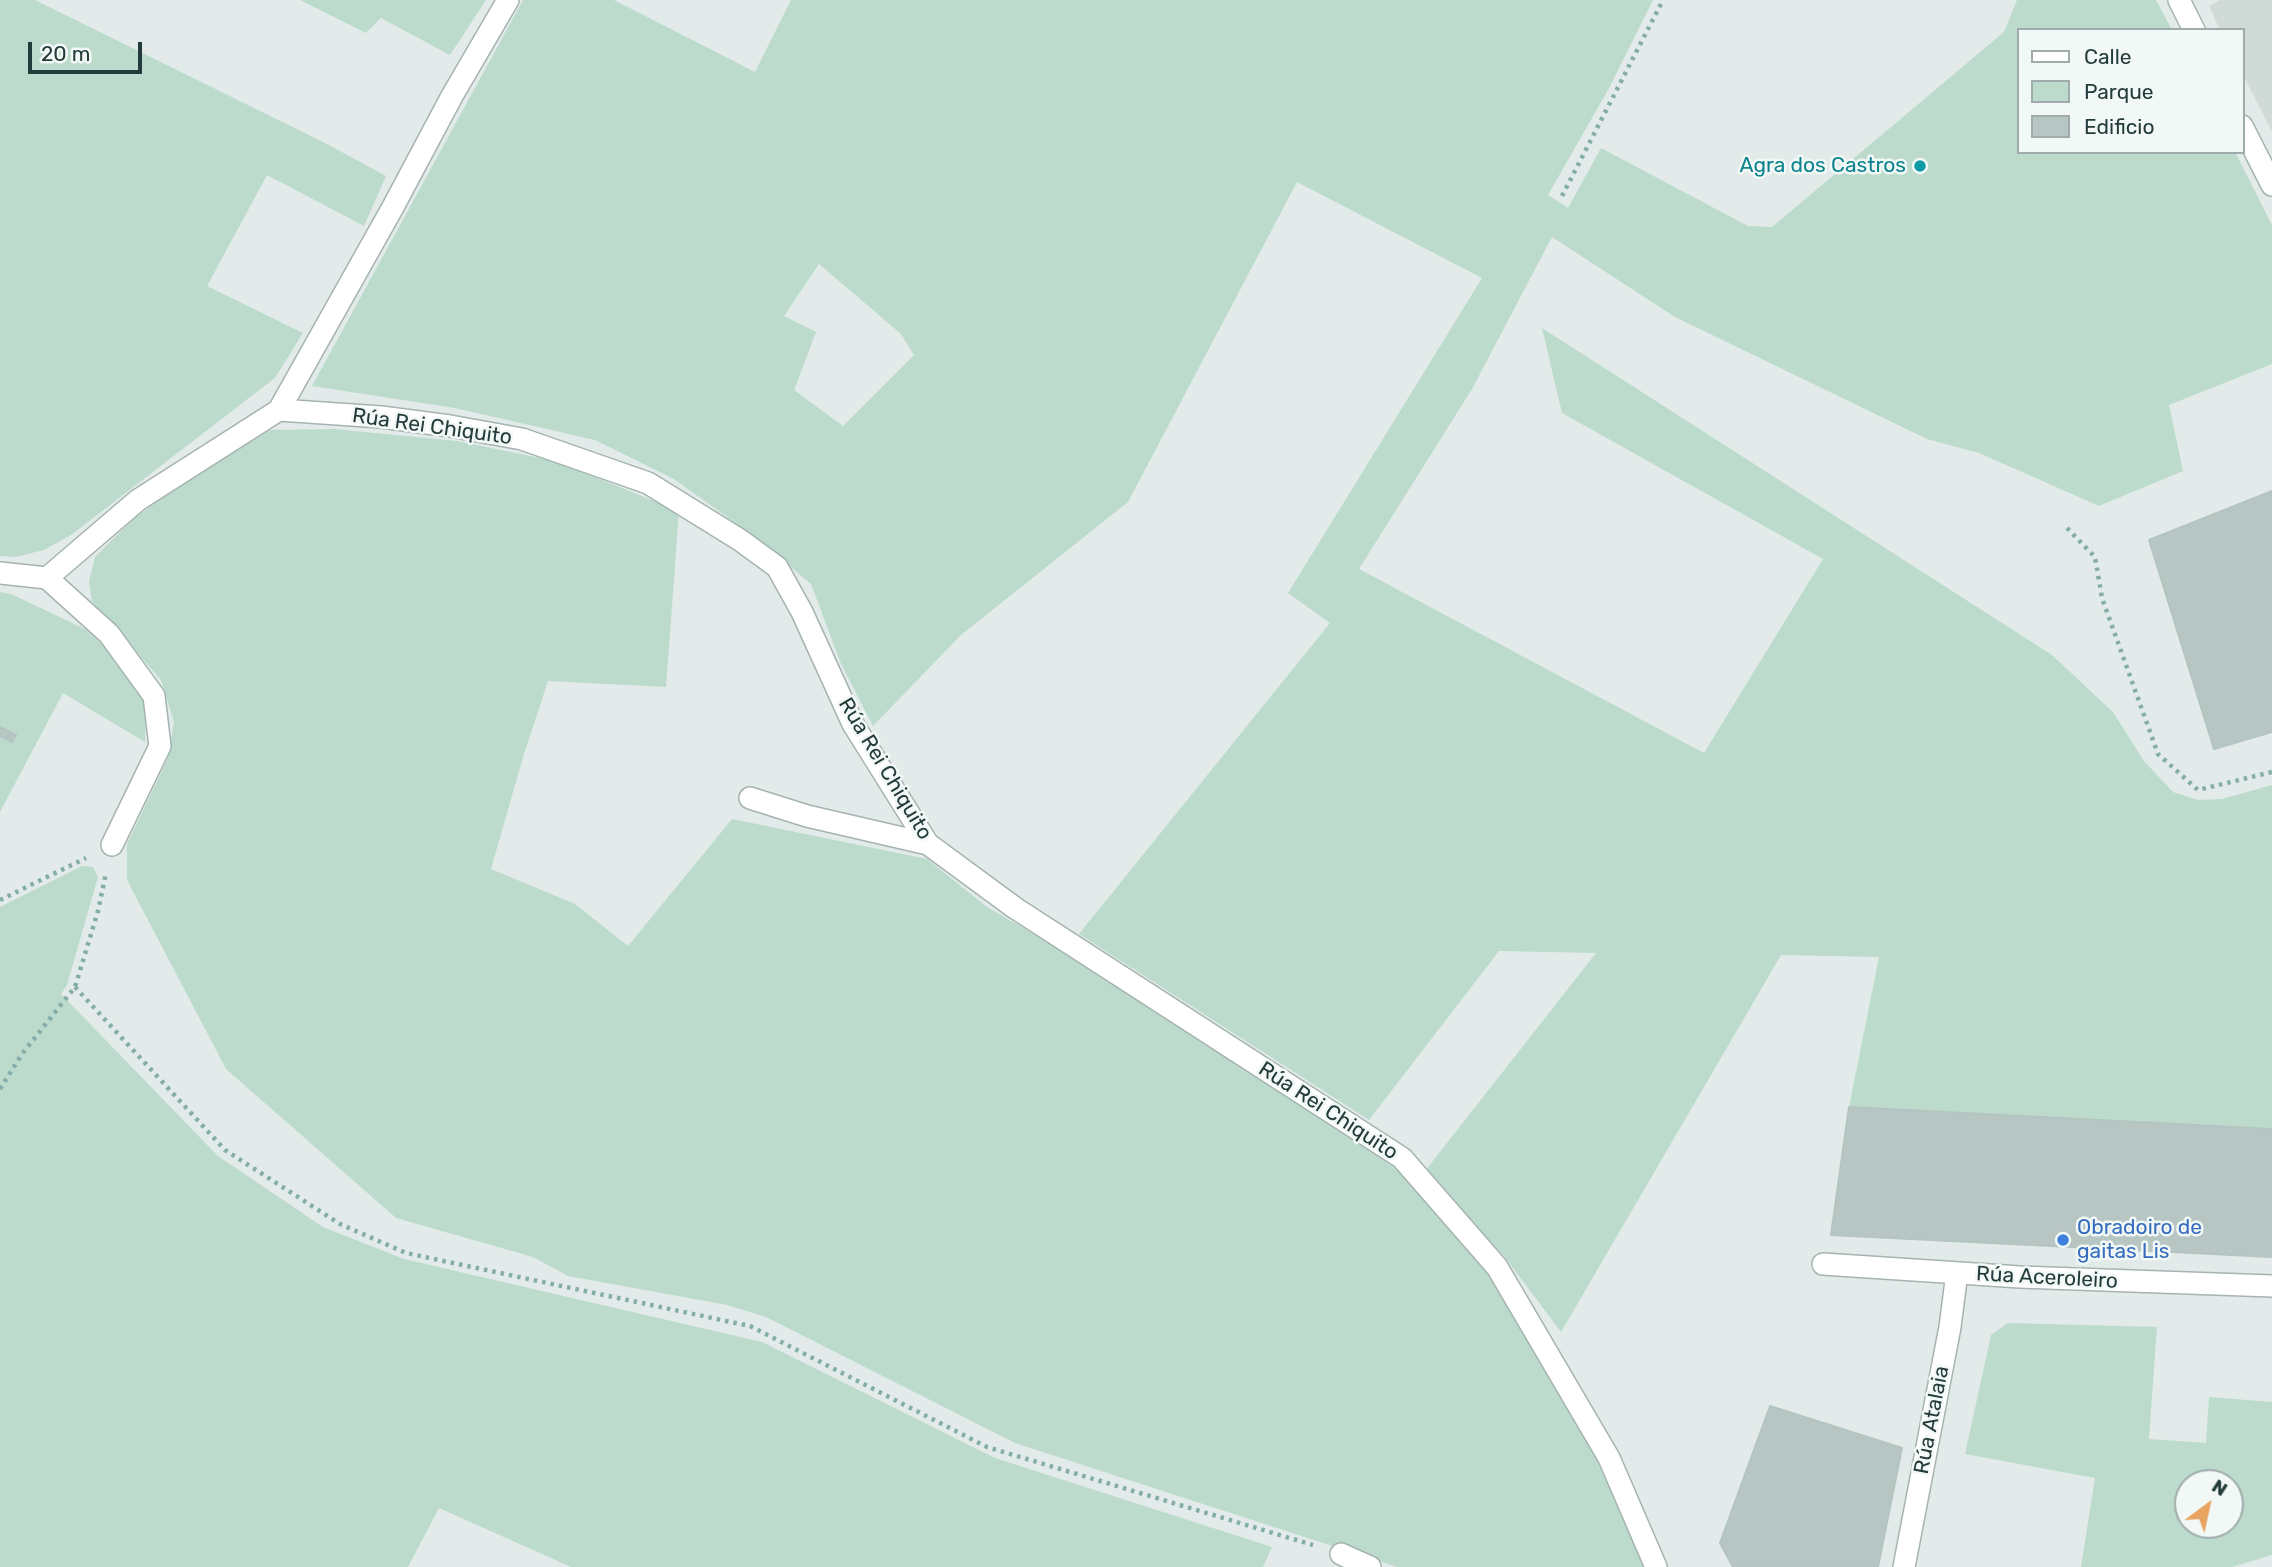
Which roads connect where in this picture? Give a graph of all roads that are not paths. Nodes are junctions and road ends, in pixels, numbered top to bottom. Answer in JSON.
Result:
{"nodes":[{"id":1,"x":508,"y":0,"type":"edge"},
{"id":2,"x":2179,"y":0,"type":"edge"},
{"id":3,"x":2193,"y":28,"type":"edge"},
{"id":4,"x":2244,"y":130,"type":"edge"},
{"id":5,"x":2272,"y":185,"type":"edge"},
{"id":6,"x":279,"y":410,"type":"junction"},
{"id":7,"x":0,"y":572,"type":"edge"},
{"id":8,"x":47,"y":578,"type":"junction"},
{"id":9,"x":750,"y":798,"type":"dead end"},
{"id":10,"x":928,"y":844,"type":"junction"},
{"id":11,"x":112,"y":845,"type":"road end"},
{"id":12,"x":1823,"y":1264,"type":"dead end"},
{"id":13,"x":1957,"y":1273,"type":"junction"},
{"id":14,"x":2272,"y":1286,"type":"edge"},
{"id":15,"x":1341,"y":1554,"type":"road end"},
{"id":16,"x":1370,"y":1567,"type":"edge"},
{"id":17,"x":1656,"y":1567,"type":"edge"},
{"id":18,"x":1904,"y":1567,"type":"edge"}],
"edges":[{"from":1,"to":6,"type":"street"},
{"from":2,"to":3,"type":"street"},
{"from":4,"to":5,"type":"street"},
{"from":6,"to":8,"type":"street"},
{"from":6,"to":10,"type":"street","name":"Rúa Rei Chiquito"},
{"from":7,"to":8,"type":"street"},
{"from":8,"to":11,"type":"street"},
{"from":9,"to":10,"type":"street"},
{"from":10,"to":17,"type":"street","name":"Rúa Rei Chiquito"},
{"from":12,"to":13,"type":"street","name":"Rúa Aceroleiro"},
{"from":13,"to":14,"type":"street","name":"Rúa Aceroleiro"},
{"from":13,"to":18,"type":"street","name":"Rúa Atalaia"},
{"from":15,"to":16,"type":"street"}]}
